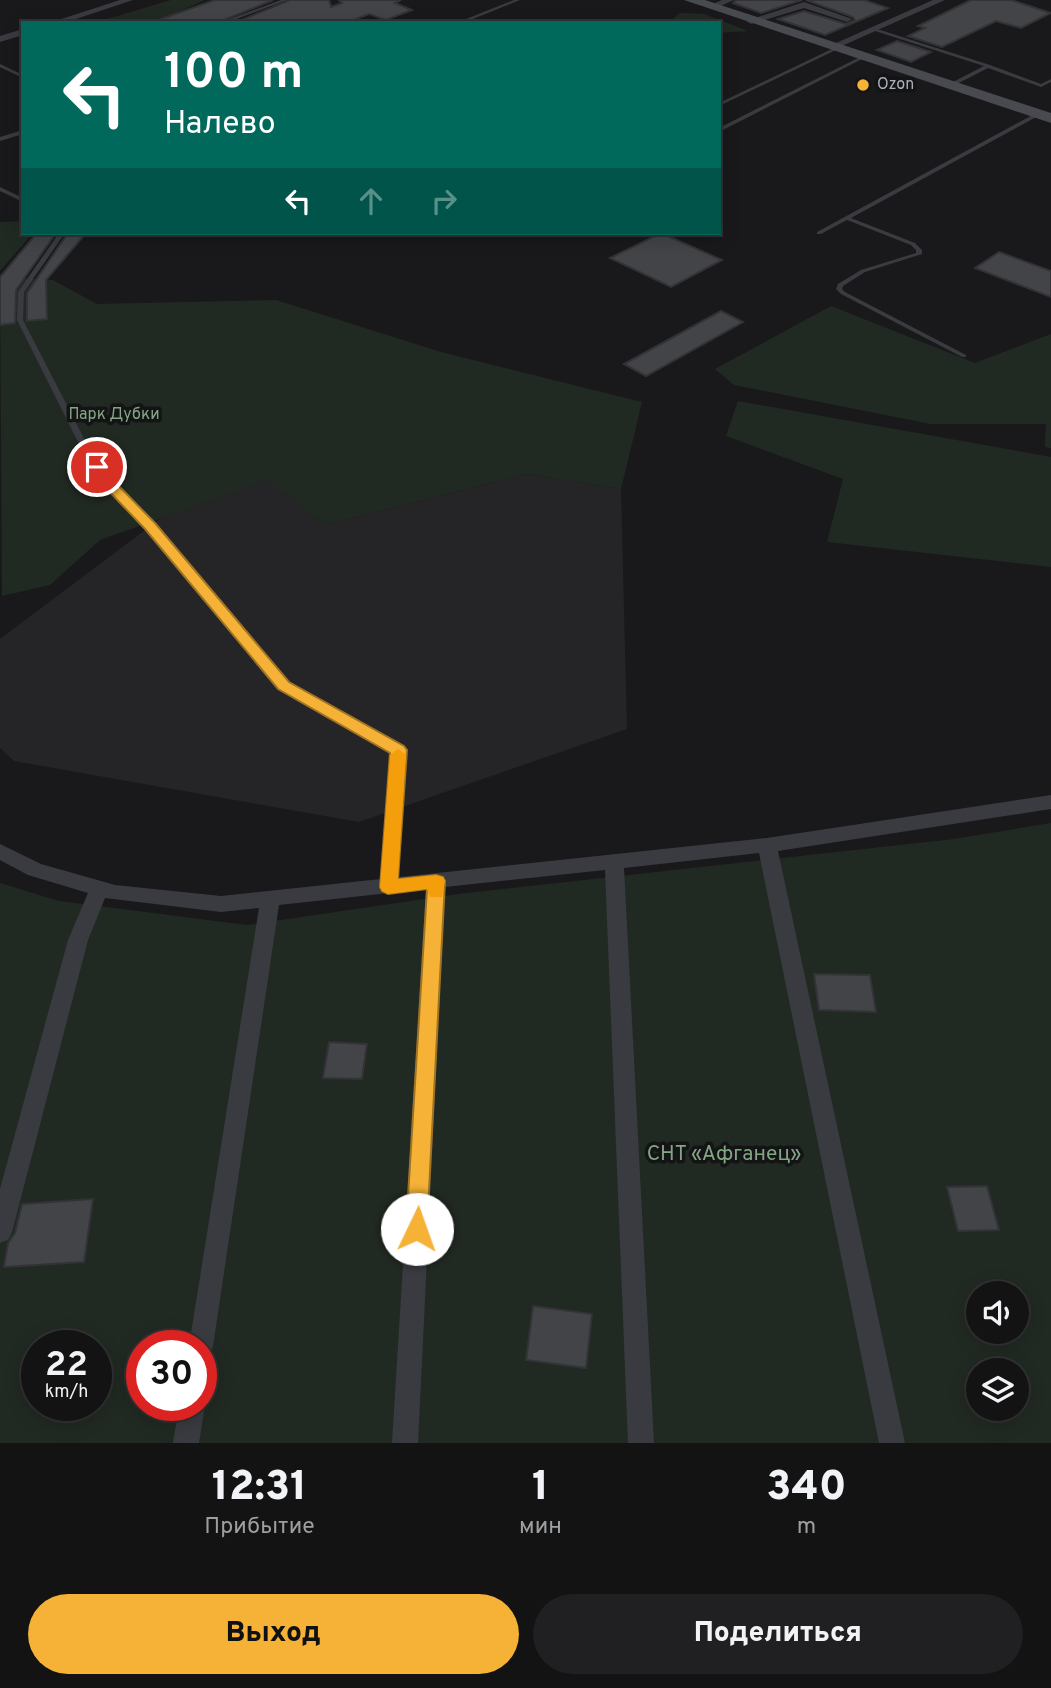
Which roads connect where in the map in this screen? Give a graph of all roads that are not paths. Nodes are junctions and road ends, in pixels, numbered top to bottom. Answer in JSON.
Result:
{"nodes":[{"id":1,"x":285,"y":0,"type":"edge"},
{"id":2,"x":518,"y":0,"type":"edge"},
{"id":3,"x":691,"y":0,"type":"edge"},
{"id":4,"x":730,"y":0,"type":"edge"},
{"id":5,"x":941,"y":0,"type":"edge"},
{"id":6,"x":123,"y":1,"type":"edge"},
{"id":7,"x":711,"y":7,"type":"junction"},
{"id":8,"x":847,"y":19,"type":"dead end"},
{"id":9,"x":751,"y":20,"type":"junction"},
{"id":10,"x":59,"y":21,"type":"edge"},
{"id":11,"x":226,"y":21,"type":"edge"},
{"id":12,"x":462,"y":21,"type":"edge"},
{"id":13,"x":874,"y":29,"type":"junction"},
{"id":14,"x":21,"y":33,"type":"edge"},
{"id":15,"x":0,"y":39,"type":"edge"},
{"id":16,"x":834,"y":48,"type":"junction"},
{"id":17,"x":864,"y":57,"type":"junction"},
{"id":18,"x":0,"y":65,"type":"edge"},
{"id":19,"x":988,"y":66,"type":"junction"},
{"id":20,"x":21,"y":76,"type":"edge"},
{"id":21,"x":1051,"y":80,"type":"edge"},
{"id":22,"x":951,"y":85,"type":"junction"},
{"id":23,"x":721,"y":104,"type":"edge"},
{"id":24,"x":1044,"y":116,"type":"edge"},
{"id":25,"x":721,"y":129,"type":"edge"},
{"id":26,"x":21,"y":133,"type":"edge"},
{"id":27,"x":0,"y":139,"type":"edge"},
{"id":28,"x":0,"y":189,"type":"edge"},
{"id":29,"x":21,"y":199,"type":"edge"},
{"id":30,"x":846,"y":218,"type":"junction"},
{"id":31,"x":819,"y":233,"type":"dead end"},
{"id":32,"x":60,"y":235,"type":"edge"},
{"id":33,"x":964,"y":356,"type":"dead end"},
{"id":34,"x":1051,"y":802,"type":"edge"},
{"id":35,"x":767,"y":845,"type":"junction"},
{"id":36,"x":0,"y":851,"type":"edge"},
{"id":37,"x":614,"y":862,"type":"junction"},
{"id":38,"x":436,"y":881,"type":"junction"},
{"id":39,"x":388,"y":887,"type":"junction"},
{"id":40,"x":99,"y":889,"type":"junction"},
{"id":41,"x":270,"y":899,"type":"junction"},
{"id":42,"x":0,"y":1232,"type":"edge"},
{"id":43,"x":203,"y":1330,"type":"edge"},
{"id":44,"x":189,"y":1421,"type":"edge"},
{"id":45,"x":186,"y":1443,"type":"edge"},
{"id":46,"x":405,"y":1443,"type":"edge"},
{"id":47,"x":640,"y":1443,"type":"edge"},
{"id":48,"x":892,"y":1443,"type":"edge"}],
"edges":[{"from":1,"to":11,"type":"lane"},
{"from":2,"to":12,"type":"lane"},
{"from":3,"to":7,"type":"street"},
{"from":4,"to":7,"type":"street"},
{"from":5,"to":13,"type":"street"},
{"from":6,"to":10,"type":"street"},
{"from":7,"to":9,"type":"street"},
{"from":8,"to":9,"type":"street"},
{"from":9,"to":16,"type":"street"},
{"from":13,"to":16,"type":"street"},
{"from":13,"to":19,"type":"lane"},
{"from":14,"to":15,"type":"street"},
{"from":16,"to":17,"type":"street"},
{"from":16,"to":23,"type":"lane"},
{"from":17,"to":22,"type":"street"},
{"from":17,"to":25,"type":"lane"},
{"from":18,"to":20,"type":"lane"},
{"from":19,"to":21,"type":"lane"},
{"from":19,"to":22,"type":"lane"},
{"from":22,"to":24,"type":"street"},
{"from":24,"to":30,"type":"lane"},
{"from":26,"to":27,"type":"lane"},
{"from":28,"to":29,"type":"lane"},
{"from":30,"to":31,"type":"lane"},
{"from":30,"to":33,"type":"lane"},
{"from":32,"to":39,"type":"lane"},
{"from":34,"to":35,"type":"street"},
{"from":35,"to":37,"type":"street"},
{"from":35,"to":48,"type":"street"},
{"from":36,"to":40,"type":"street"},
{"from":37,"to":38,"type":"street"},
{"from":37,"to":47,"type":"street"},
{"from":38,"to":39,"type":"street"},
{"from":38,"to":46,"type":"street"},
{"from":39,"to":41,"type":"street"},
{"from":40,"to":41,"type":"street"},
{"from":40,"to":42,"type":"street"},
{"from":41,"to":43,"type":"street"},
{"from":44,"to":45,"type":"street"}]}
